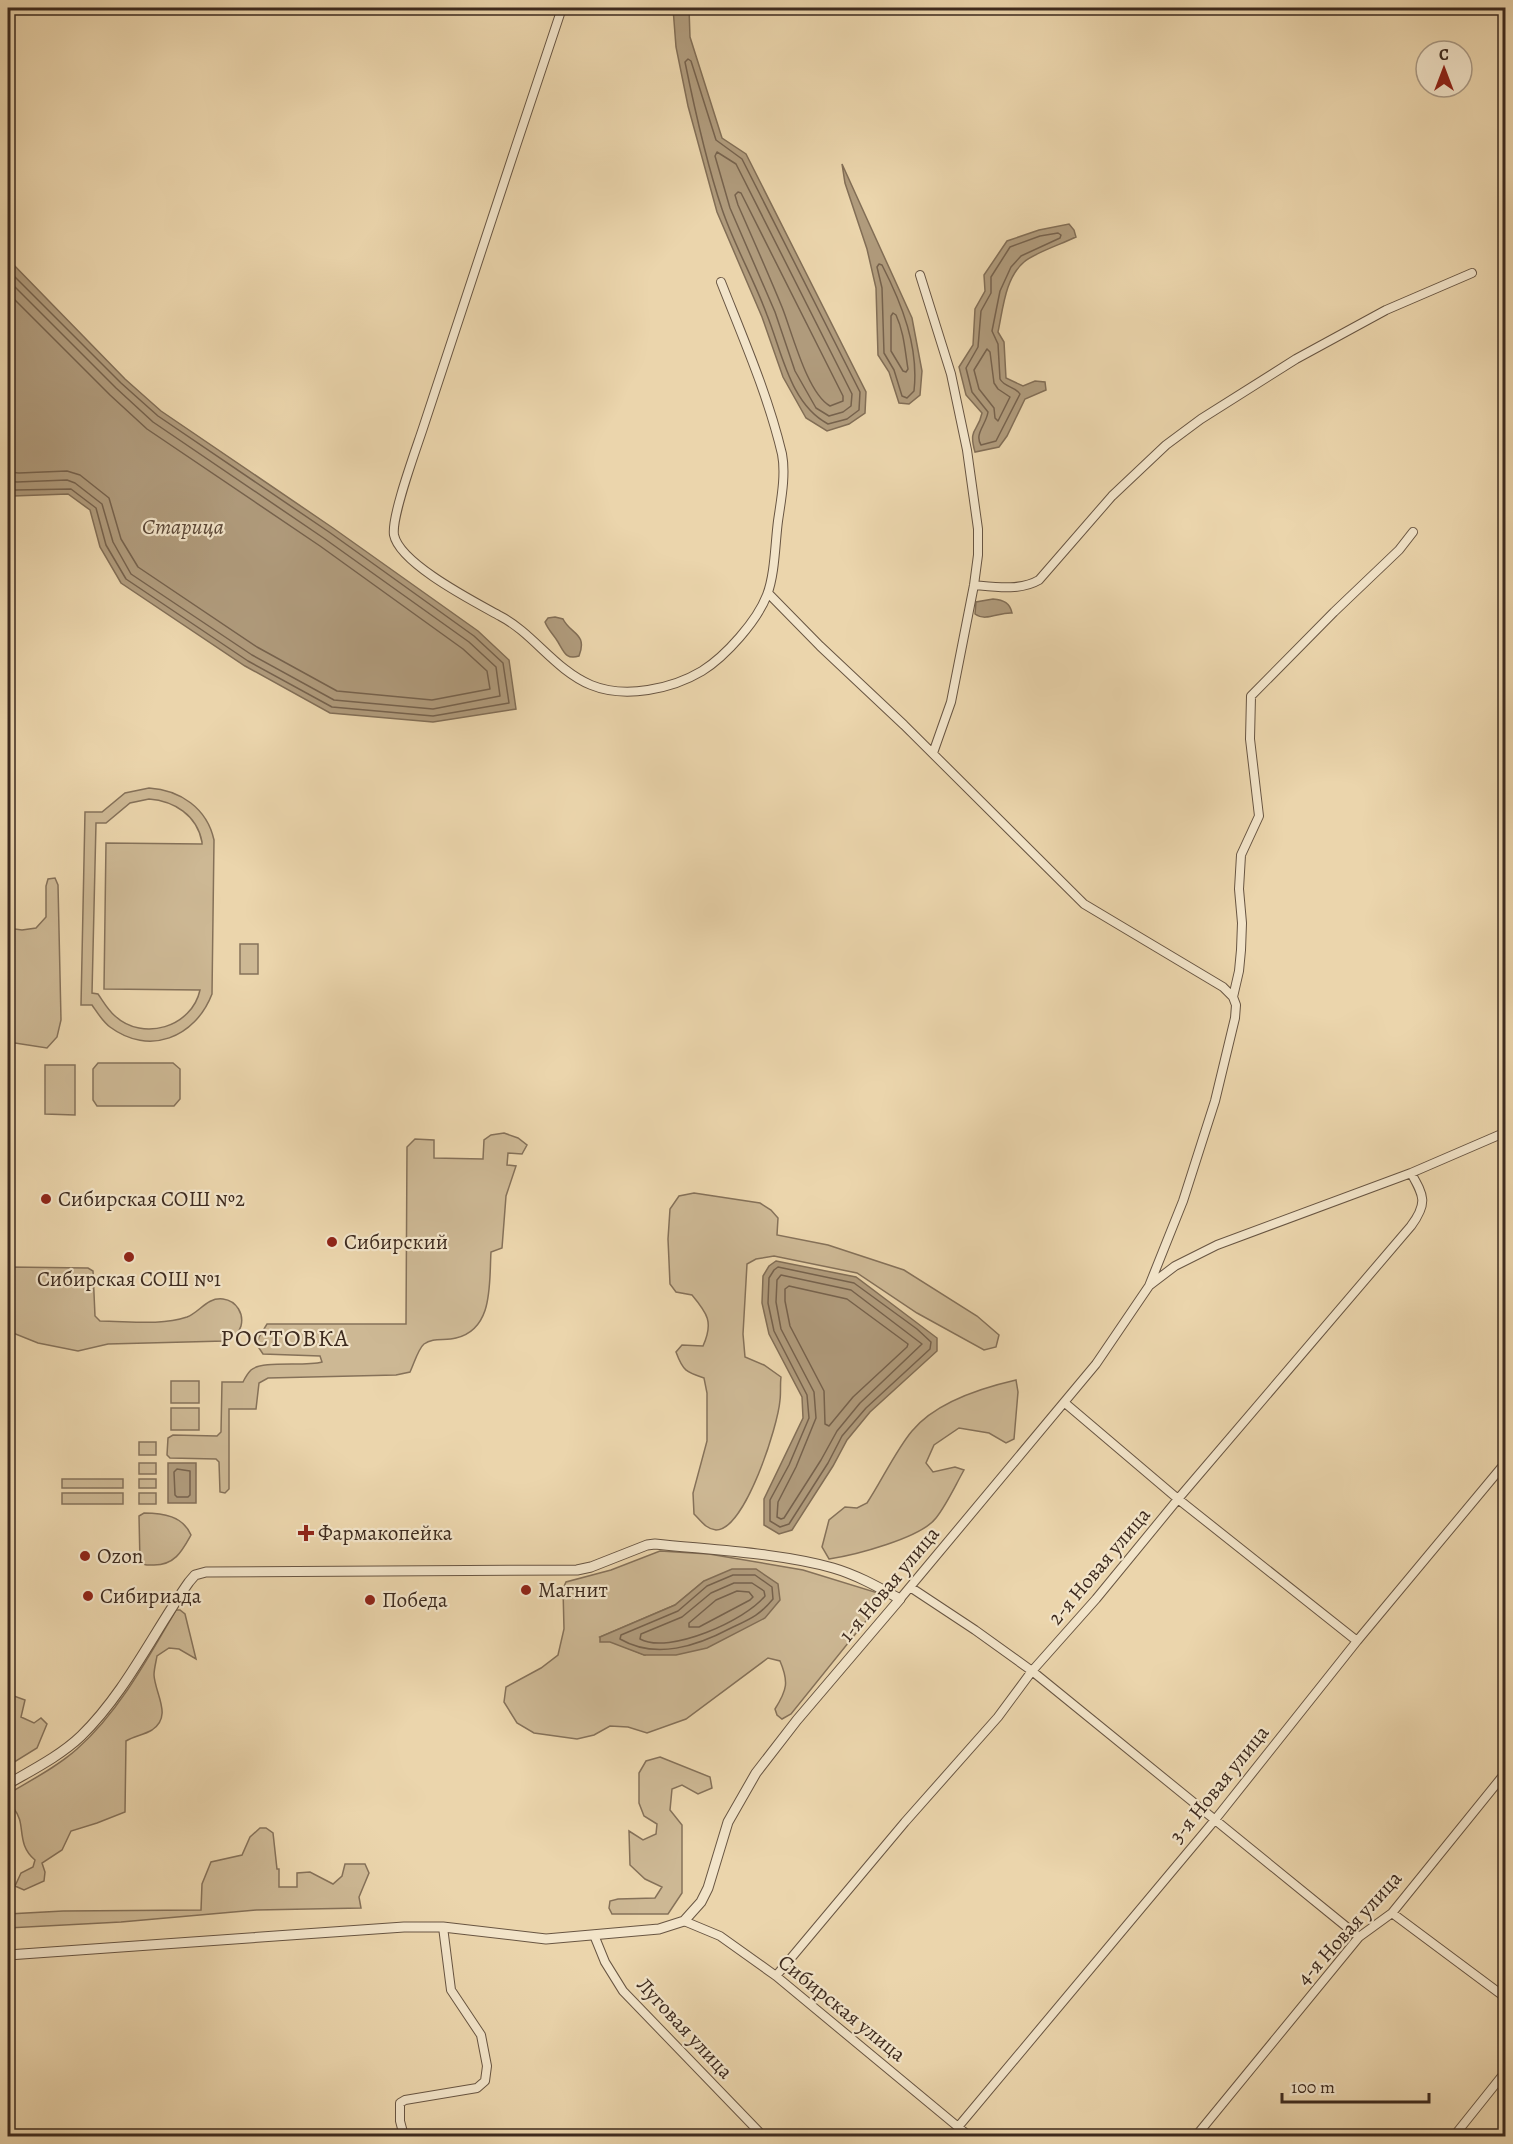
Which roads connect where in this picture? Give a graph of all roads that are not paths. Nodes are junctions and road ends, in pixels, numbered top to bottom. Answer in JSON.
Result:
{"nodes":[{"id":1,"x":562,"y":8,"type":"edge"},
{"id":2,"x":1472,"y":273,"type":"dead end"},
{"id":3,"x":920,"y":275,"type":"dead end"},
{"id":4,"x":721,"y":282,"type":"dead end"},
{"id":5,"x":1413,"y":532,"type":"dead end"},
{"id":6,"x":974,"y":585,"type":"junction"},
{"id":7,"x":768,"y":593,"type":"junction"},
{"id":8,"x":933,"y":753,"type":"junction"},
{"id":9,"x":1233,"y":997,"type":"junction"},
{"id":10,"x":1506,"y":1132,"type":"edge"},
{"id":11,"x":1411,"y":1173,"type":"junction"},
{"id":12,"x":1149,"y":1286,"type":"junction"},
{"id":13,"x":1065,"y":1403,"type":"junction"},
{"id":14,"x":1506,"y":1462,"type":"edge"},
{"id":15,"x":1178,"y":1499,"type":"junction"},
{"id":16,"x":910,"y":1587,"type":"junction"},
{"id":17,"x":900,"y":1599,"type":"junction"},
{"id":18,"x":1357,"y":1641,"type":"junction"},
{"id":19,"x":1032,"y":1671,"type":"junction"},
{"id":20,"x":1506,"y":1772,"type":"edge"},
{"id":21,"x":8,"y":1784,"type":"edge"},
{"id":22,"x":1214,"y":1821,"type":"junction"},
{"id":23,"x":1392,"y":1913,"type":"junction"},
{"id":24,"x":684,"y":1921,"type":"junction"},
{"id":25,"x":443,"y":1927,"type":"junction"},
{"id":26,"x":594,"y":1935,"type":"junction"},
{"id":27,"x":1359,"y":1937,"type":"junction"},
{"id":28,"x":8,"y":1955,"type":"edge"},
{"id":29,"x":776,"y":1976,"type":"junction"},
{"id":30,"x":1506,"y":1998,"type":"edge"},
{"id":31,"x":1506,"y":2071,"type":"edge"},
{"id":32,"x":958,"y":2127,"type":"junction"},
{"id":33,"x":404,"y":2136,"type":"edge"},
{"id":34,"x":763,"y":2136,"type":"edge"},
{"id":35,"x":969,"y":2136,"type":"edge"},
{"id":36,"x":1196,"y":2136,"type":"edge"},
{"id":37,"x":1454,"y":2136,"type":"edge"}],
"edges":[{"from":1,"to":7,"type":"street"},
{"from":2,"to":6,"type":"street"},
{"from":3,"to":6,"type":"street"},
{"from":4,"to":7,"type":"street"},
{"from":5,"to":9,"type":"street"},
{"from":6,"to":8,"type":"street"},
{"from":7,"to":8,"type":"street"},
{"from":8,"to":9,"type":"street"},
{"from":9,"to":12,"type":"street"},
{"from":10,"to":11,"type":"street"},
{"from":11,"to":12,"type":"street"},
{"from":11,"to":15,"type":"street","name":"2-я Новая улица"},
{"from":12,"to":13,"type":"street","name":"1-я Новая улица"},
{"from":13,"to":15,"type":"street"},
{"from":13,"to":16,"type":"street","name":"1-я Новая улица"},
{"from":14,"to":18,"type":"street","name":"3-я Новая улица"},
{"from":15,"to":18,"type":"street"},
{"from":15,"to":19,"type":"street","name":"2-я Новая улица"},
{"from":16,"to":17,"type":"street","name":"1-я Новая улица"},
{"from":16,"to":19,"type":"street"},
{"from":17,"to":21,"type":"street"},
{"from":17,"to":24,"type":"street","name":"1-я Новая улица"},
{"from":18,"to":22,"type":"street","name":"3-я Новая улица"},
{"from":19,"to":22,"type":"street"},
{"from":19,"to":29,"type":"street","name":"2-я Новая улица"},
{"from":20,"to":23,"type":"street","name":"4-я Новая улица"},
{"from":22,"to":27,"type":"street"},
{"from":22,"to":32,"type":"street","name":"3-я Новая улица"},
{"from":23,"to":27,"type":"street","name":"4-я Новая улица"},
{"from":23,"to":30,"type":"street"},
{"from":24,"to":26,"type":"street"},
{"from":24,"to":29,"type":"street","name":"Сибирская улица"},
{"from":25,"to":26,"type":"street"},
{"from":25,"to":28,"type":"street"},
{"from":25,"to":33,"type":"street"},
{"from":26,"to":34,"type":"street","name":"Луговая улица"},
{"from":27,"to":36,"type":"street","name":"4-я Новая улица"},
{"from":29,"to":32,"type":"street","name":"Сибирская улица"},
{"from":31,"to":37,"type":"street"},
{"from":32,"to":35,"type":"street","name":"Сибирская улица"}]}
